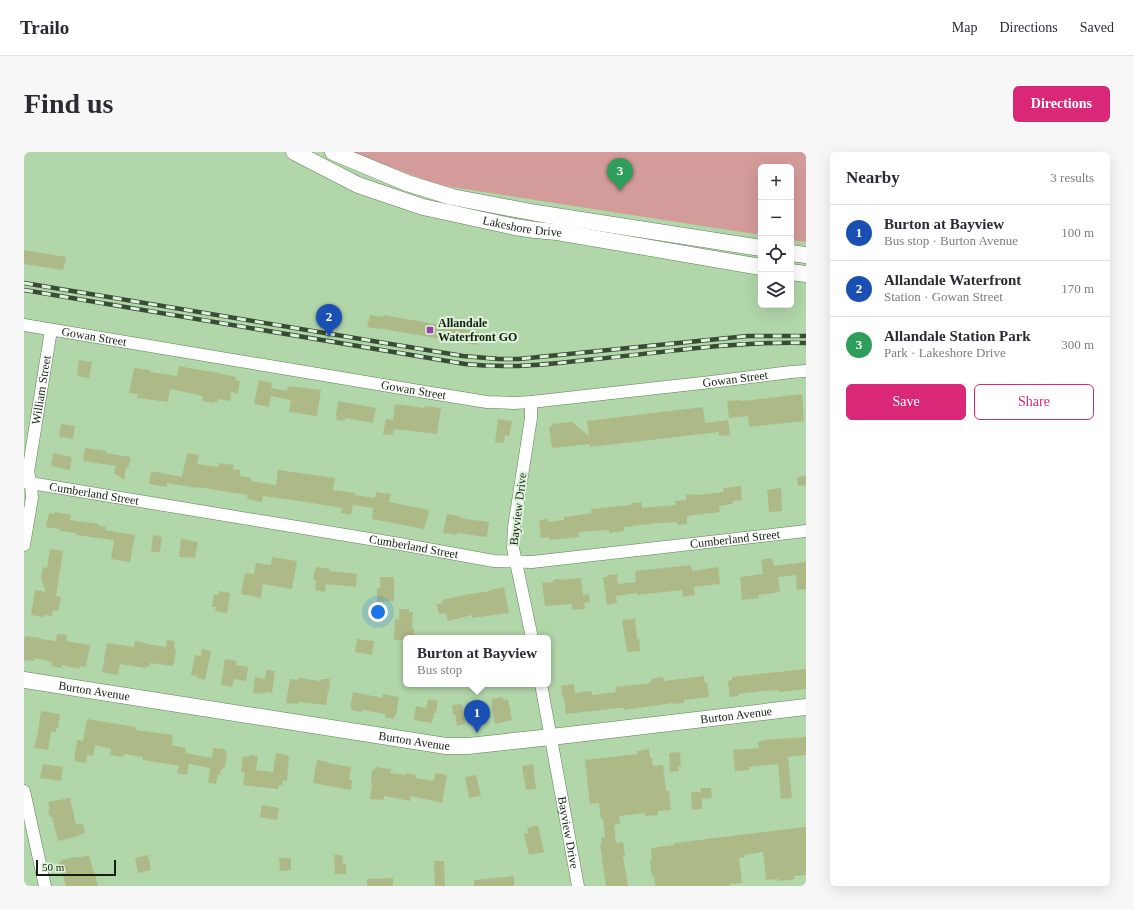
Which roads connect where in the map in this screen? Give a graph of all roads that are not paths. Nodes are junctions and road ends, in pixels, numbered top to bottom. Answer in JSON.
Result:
{"nodes":[{"id":1,"x":294,"y":152,"type":"edge"},
{"id":2,"x":333,"y":152,"type":"edge"},
{"id":3,"x":758,"y":248,"type":"edge"},
{"id":4,"x":794,"y":253,"type":"edge"},
{"id":5,"x":806,"y":255,"type":"edge"},
{"id":6,"x":758,"y":266,"type":"edge"},
{"id":7,"x":794,"y":272,"type":"edge"},
{"id":8,"x":806,"y":274,"type":"edge"},
{"id":9,"x":24,"y":325,"type":"edge"},
{"id":10,"x":51,"y":330,"type":"junction"},
{"id":11,"x":806,"y":371,"type":"edge"},
{"id":12,"x":531,"y":402,"type":"junction"},
{"id":13,"x":28,"y":483,"type":"edge"},
{"id":14,"x":806,"y":530,"type":"edge"},
{"id":15,"x":24,"y":545,"type":"edge"},
{"id":16,"x":516,"y":562,"type":"junction"},
{"id":17,"x":531,"y":635,"type":"edge"},
{"id":18,"x":24,"y":680,"type":"edge"},
{"id":19,"x":542,"y":687,"type":"edge"},
{"id":20,"x":806,"y":707,"type":"edge"},
{"id":21,"x":551,"y":737,"type":"junction"},
{"id":22,"x":24,"y":791,"type":"edge"},
{"id":23,"x":45,"y":886,"type":"edge"},
{"id":24,"x":578,"y":886,"type":"edge"}],
"edges":[{"from":1,"to":6,"type":"main road","name":"Lakeshore Drive"},
{"from":2,"to":3,"type":"main road","name":"Lakeshore Drive"},
{"from":4,"to":5,"type":"main road"},
{"from":7,"to":8,"type":"main road"},
{"from":9,"to":10,"type":"street","name":"Gowan Street"},
{"from":10,"to":12,"type":"street","name":"Gowan Street"},
{"from":10,"to":13,"type":"street","name":"William Street"},
{"from":11,"to":12,"type":"street","name":"Gowan Street"},
{"from":12,"to":16,"type":"street","name":"Bayview Drive"},
{"from":13,"to":15,"type":"street","name":"William Street"},
{"from":13,"to":16,"type":"street","name":"Cumberland Street"},
{"from":14,"to":16,"type":"street","name":"Cumberland Street"},
{"from":16,"to":17,"type":"street","name":"Bayview Drive"},
{"from":18,"to":21,"type":"main road","name":"Burton Avenue"},
{"from":19,"to":21,"type":"street","name":"Bayview Drive"},
{"from":20,"to":21,"type":"main road","name":"Burton Avenue"},
{"from":21,"to":24,"type":"street","name":"Bayview Drive"},
{"from":22,"to":23,"type":"street"}]}
